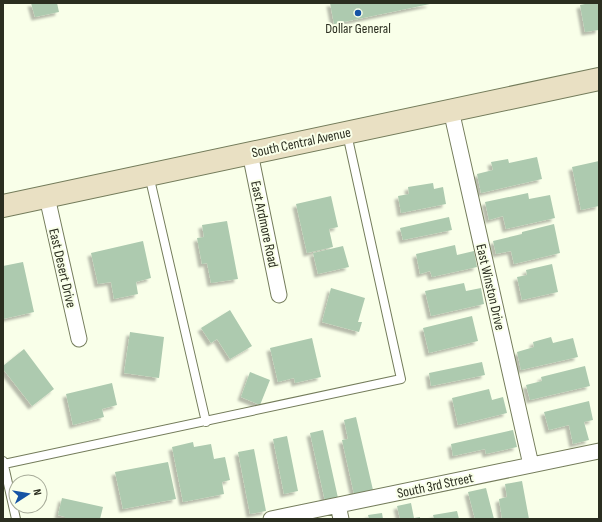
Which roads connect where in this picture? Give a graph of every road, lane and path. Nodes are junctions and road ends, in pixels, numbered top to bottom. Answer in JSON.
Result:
{"nodes":[{"id":1,"x":599,"y":79,"type":"edge"},
{"id":2,"x":451,"y":110,"type":"junction"},
{"id":3,"x":347,"y":133,"type":"junction"},
{"id":4,"x":250,"y":153,"type":"junction"},
{"id":5,"x":149,"y":175,"type":"junction"},
{"id":6,"x":47,"y":197,"type":"junction"},
{"id":7,"x":3,"y":206,"type":"edge"},
{"id":8,"x":280,"y":295,"type":"dead end"},
{"id":9,"x":79,"y":339,"type":"dead end"},
{"id":10,"x":206,"y":422,"type":"junction"},
{"id":11,"x":599,"y":451,"type":"edge"},
{"id":12,"x":3,"y":463,"type":"edge"},
{"id":13,"x":531,"y":465,"type":"junction"},
{"id":14,"x":339,"y":512,"type":"edge"},
{"id":15,"x":16,"y":519,"type":"edge"},
{"id":16,"x":271,"y":519,"type":"edge"}],
"edges":[{"from":1,"to":2,"type":"main road","name":"South Central Avenue"},
{"from":2,"to":3,"type":"main road","name":"South Central Avenue"},
{"from":2,"to":13,"type":"street","name":"East Winston Drive"},
{"from":3,"to":4,"type":"main road","name":"South Central Avenue"},
{"from":3,"to":10,"type":"lane"},
{"from":4,"to":5,"type":"main road","name":"South Central Avenue"},
{"from":4,"to":8,"type":"street","name":"East Ardmore Road"},
{"from":5,"to":6,"type":"main road","name":"South Central Avenue"},
{"from":5,"to":10,"type":"lane"},
{"from":6,"to":7,"type":"main road","name":"South Central Avenue"},
{"from":6,"to":9,"type":"street","name":"East Desert Drive"},
{"from":10,"to":12,"type":"lane"},
{"from":11,"to":13,"type":"street","name":"South 3rd Street"},
{"from":12,"to":15,"type":"lane"},
{"from":13,"to":14,"type":"street","name":"South 3rd Street"},
{"from":14,"to":16,"type":"street","name":"South 3rd Street"}]}
